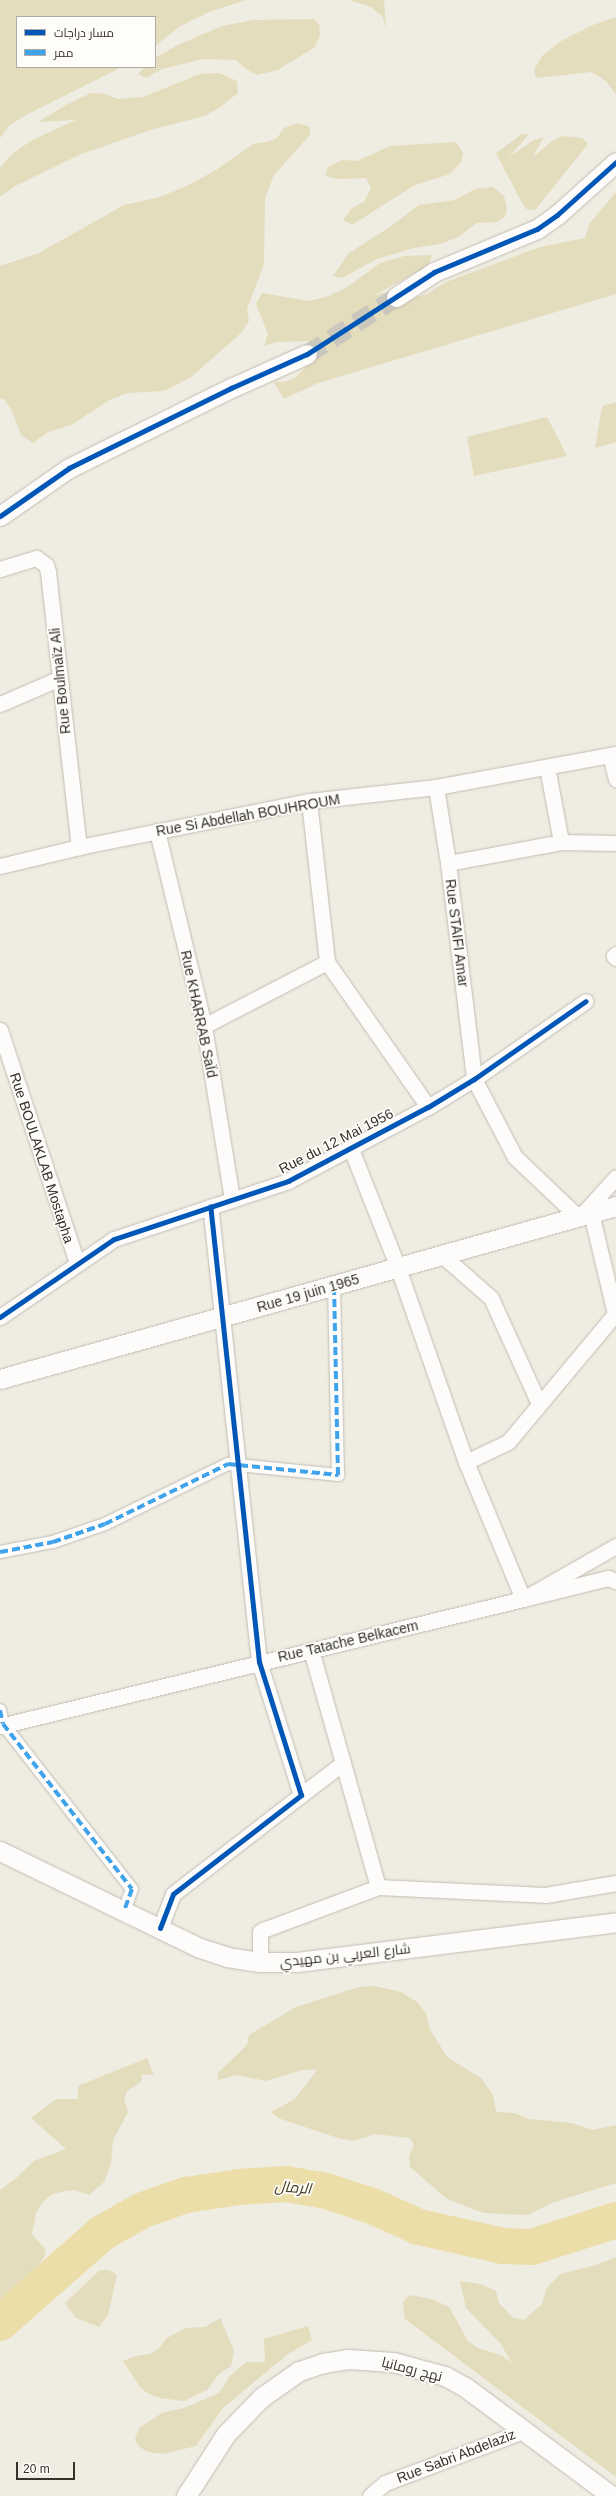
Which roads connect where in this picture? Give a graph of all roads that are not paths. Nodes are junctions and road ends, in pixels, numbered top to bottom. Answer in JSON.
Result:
{"nodes":[{"id":1,"x":616,"y":162,"type":"edge"},
{"id":2,"x":396,"y":297,"type":"tunnel mouth"},
{"id":3,"x":307,"y":354,"type":"tunnel mouth"},
{"id":4,"x":0,"y":516,"type":"edge"},
{"id":5,"x":0,"y":569,"type":"edge"},
{"id":6,"x":60,"y":678,"type":"junction"},
{"id":7,"x":0,"y":704,"type":"edge"},
{"id":8,"x":613,"y":754,"type":"edge"},
{"id":9,"x":547,"y":767,"type":"junction"},
{"id":10,"x":616,"y":779,"type":"edge"},
{"id":11,"x":436,"y":787,"type":"junction"},
{"id":12,"x":309,"y":801,"type":"junction"},
{"id":13,"x":157,"y":831,"type":"junction"},
{"id":14,"x":561,"y":842,"type":"junction"},
{"id":15,"x":616,"y":843,"type":"edge"},
{"id":16,"x":79,"y":847,"type":"junction"},
{"id":17,"x":448,"y":864,"type":"junction"},
{"id":18,"x":0,"y":866,"type":"edge"},
{"id":19,"x":616,"y":954,"type":"edge"},
{"id":20,"x":616,"y":958,"type":"edge"},
{"id":21,"x":327,"y":962,"type":"junction"},
{"id":22,"x":586,"y":1001,"type":"dead end"},
{"id":23,"x":204,"y":1026,"type":"junction"},
{"id":24,"x":0,"y":1030,"type":"edge"},
{"id":25,"x":474,"y":1079,"type":"junction"},
{"id":26,"x":428,"y":1107,"type":"junction"},
{"id":27,"x":351,"y":1149,"type":"junction"},
{"id":28,"x":616,"y":1177,"type":"edge"},
{"id":29,"x":232,"y":1199,"type":"junction"},
{"id":30,"x":616,"y":1206,"type":"edge"},
{"id":31,"x":210,"y":1207,"type":"junction"},
{"id":32,"x":585,"y":1215,"type":"junction"},
{"id":33,"x":442,"y":1255,"type":"junction"},
{"id":34,"x":77,"y":1263,"type":"junction"},
{"id":35,"x":398,"y":1268,"type":"junction"},
{"id":36,"x":334,"y":1285,"type":"junction"},
{"id":37,"x":615,"y":1315,"type":"edge"},
{"id":38,"x":0,"y":1317,"type":"edge"},
{"id":39,"x":221,"y":1318,"type":"junction"},
{"id":40,"x":0,"y":1379,"type":"edge"},
{"id":41,"x":539,"y":1404,"type":"junction"},
{"id":42,"x":466,"y":1462,"type":"junction"},
{"id":43,"x":237,"y":1464,"type":"junction"},
{"id":44,"x":616,"y":1546,"type":"edge"},
{"id":45,"x":0,"y":1552,"type":"edge"},
{"id":46,"x":616,"y":1581,"type":"edge"},
{"id":47,"x":523,"y":1599,"type":"junction"},
{"id":48,"x":311,"y":1650,"type":"junction"},
{"id":49,"x":259,"y":1662,"type":"junction"},
{"id":50,"x":1,"y":1720,"type":"edge"},
{"id":51,"x":343,"y":1763,"type":"junction"},
{"id":52,"x":300,"y":1795,"type":"junction"},
{"id":53,"x":0,"y":1851,"type":"edge"},
{"id":54,"x":616,"y":1883,"type":"edge"},
{"id":55,"x":378,"y":1887,"type":"junction"},
{"id":56,"x":124,"y":1911,"type":"junction"},
{"id":57,"x":616,"y":1922,"type":"edge"},
{"id":58,"x":160,"y":1928,"type":"junction"},
{"id":59,"x":260,"y":1962,"type":"junction"},
{"id":60,"x":523,"y":2430,"type":"junction"},
{"id":61,"x":186,"y":2496,"type":"edge"},
{"id":62,"x":370,"y":2496,"type":"edge"},
{"id":63,"x":612,"y":2496,"type":"edge"}],
"edges":[{"from":1,"to":2,"type":"street"},
{"from":3,"to":4,"type":"street"},
{"from":5,"to":6,"type":"street","name":"Rue Boulmaïz Ali"},
{"from":6,"to":7,"type":"street"},
{"from":6,"to":16,"type":"street","name":"Rue Boulmaïz Ali"},
{"from":8,"to":9,"type":"street","name":"Rue Si Abdellah BOUHROUM"},
{"from":8,"to":10,"type":"street"},
{"from":9,"to":11,"type":"street","name":"Rue Si Abdellah BOUHROUM"},
{"from":9,"to":14,"type":"street"},
{"from":11,"to":12,"type":"street","name":"Rue Si Abdellah BOUHROUM"},
{"from":11,"to":17,"type":"street","name":"Rue STAIFI Amar"},
{"from":12,"to":13,"type":"street","name":"Rue Si Abdellah BOUHROUM"},
{"from":12,"to":21,"type":"street"},
{"from":13,"to":16,"type":"street","name":"Rue Si Abdellah BOUHROUM"},
{"from":13,"to":23,"type":"street","name":"Rue KHARRAB SaÏd"},
{"from":14,"to":15,"type":"street"},
{"from":14,"to":17,"type":"street"},
{"from":16,"to":18,"type":"street","name":"Rue Si Abdellah BOUHROUM"},
{"from":17,"to":25,"type":"street","name":"Rue STAIFI Amar"},
{"from":19,"to":20,"type":"street"},
{"from":21,"to":23,"type":"street"},
{"from":21,"to":26,"type":"street"},
{"from":22,"to":25,"type":"street","name":"Rue du 12 Mai 1956"},
{"from":23,"to":29,"type":"street","name":"Rue KHARRAB SaÏd"},
{"from":24,"to":34,"type":"street","name":"Rue BOULAKLAB Mostapha"},
{"from":25,"to":26,"type":"street","name":"Rue du 12 Mai 1956"},
{"from":25,"to":32,"type":"street"},
{"from":26,"to":27,"type":"street","name":"Rue du 12 Mai 1956"},
{"from":27,"to":29,"type":"street","name":"Rue du 12 Mai 1956"},
{"from":27,"to":35,"type":"street"},
{"from":28,"to":32,"type":"street"},
{"from":29,"to":31,"type":"street","name":"Rue du 12 Mai 1956"},
{"from":30,"to":32,"type":"street","name":"Rue 19 juin 1965"},
{"from":31,"to":34,"type":"street","name":"Rue du 12 Mai 1956"},
{"from":31,"to":39,"type":"street"},
{"from":32,"to":33,"type":"street","name":"Rue 19 juin 1965"},
{"from":32,"to":37,"type":"street"},
{"from":33,"to":35,"type":"street","name":"Rue 19 juin 1965"},
{"from":33,"to":41,"type":"street"},
{"from":34,"to":38,"type":"street","name":"Rue du 12 Mai 1956"},
{"from":35,"to":36,"type":"street","name":"Rue 19 juin 1965"},
{"from":35,"to":42,"type":"street"},
{"from":36,"to":39,"type":"street","name":"Rue 19 juin 1965"},
{"from":36,"to":43,"type":"street"},
{"from":37,"to":41,"type":"street"},
{"from":39,"to":40,"type":"street","name":"Rue 19 juin 1965"},
{"from":39,"to":43,"type":"street"},
{"from":41,"to":42,"type":"street"},
{"from":42,"to":47,"type":"street"},
{"from":43,"to":45,"type":"street"},
{"from":43,"to":49,"type":"street"},
{"from":44,"to":47,"type":"street","name":"Rue Tatache Belkacem"},
{"from":46,"to":47,"type":"street"},
{"from":47,"to":48,"type":"street","name":"Rue Tatache Belkacem"},
{"from":48,"to":49,"type":"street","name":"Rue Tatache Belkacem"},
{"from":48,"to":51,"type":"street"},
{"from":49,"to":50,"type":"street","name":"Rue Tatache Belkacem"},
{"from":49,"to":52,"type":"street"},
{"from":50,"to":56,"type":"street"},
{"from":51,"to":52,"type":"street"},
{"from":51,"to":55,"type":"street"},
{"from":52,"to":58,"type":"street"},
{"from":53,"to":56,"type":"street","name":"شارع العربي بن مهيدي"},
{"from":54,"to":55,"type":"street"},
{"from":55,"to":59,"type":"street"},
{"from":56,"to":58,"type":"street","name":"شارع العربي بن مهيدي"},
{"from":57,"to":59,"type":"street","name":"شارع العربي بن مهيدي"},
{"from":58,"to":59,"type":"street","name":"شارع العربي بن مهيدي"},
{"from":60,"to":61,"type":"street","name":"نهج رومانيا"},
{"from":60,"to":62,"type":"street","name":"Rue Sabri Abdelaziz"},
{"from":60,"to":63,"type":"street","name":"نهج رومانيا"}]}
